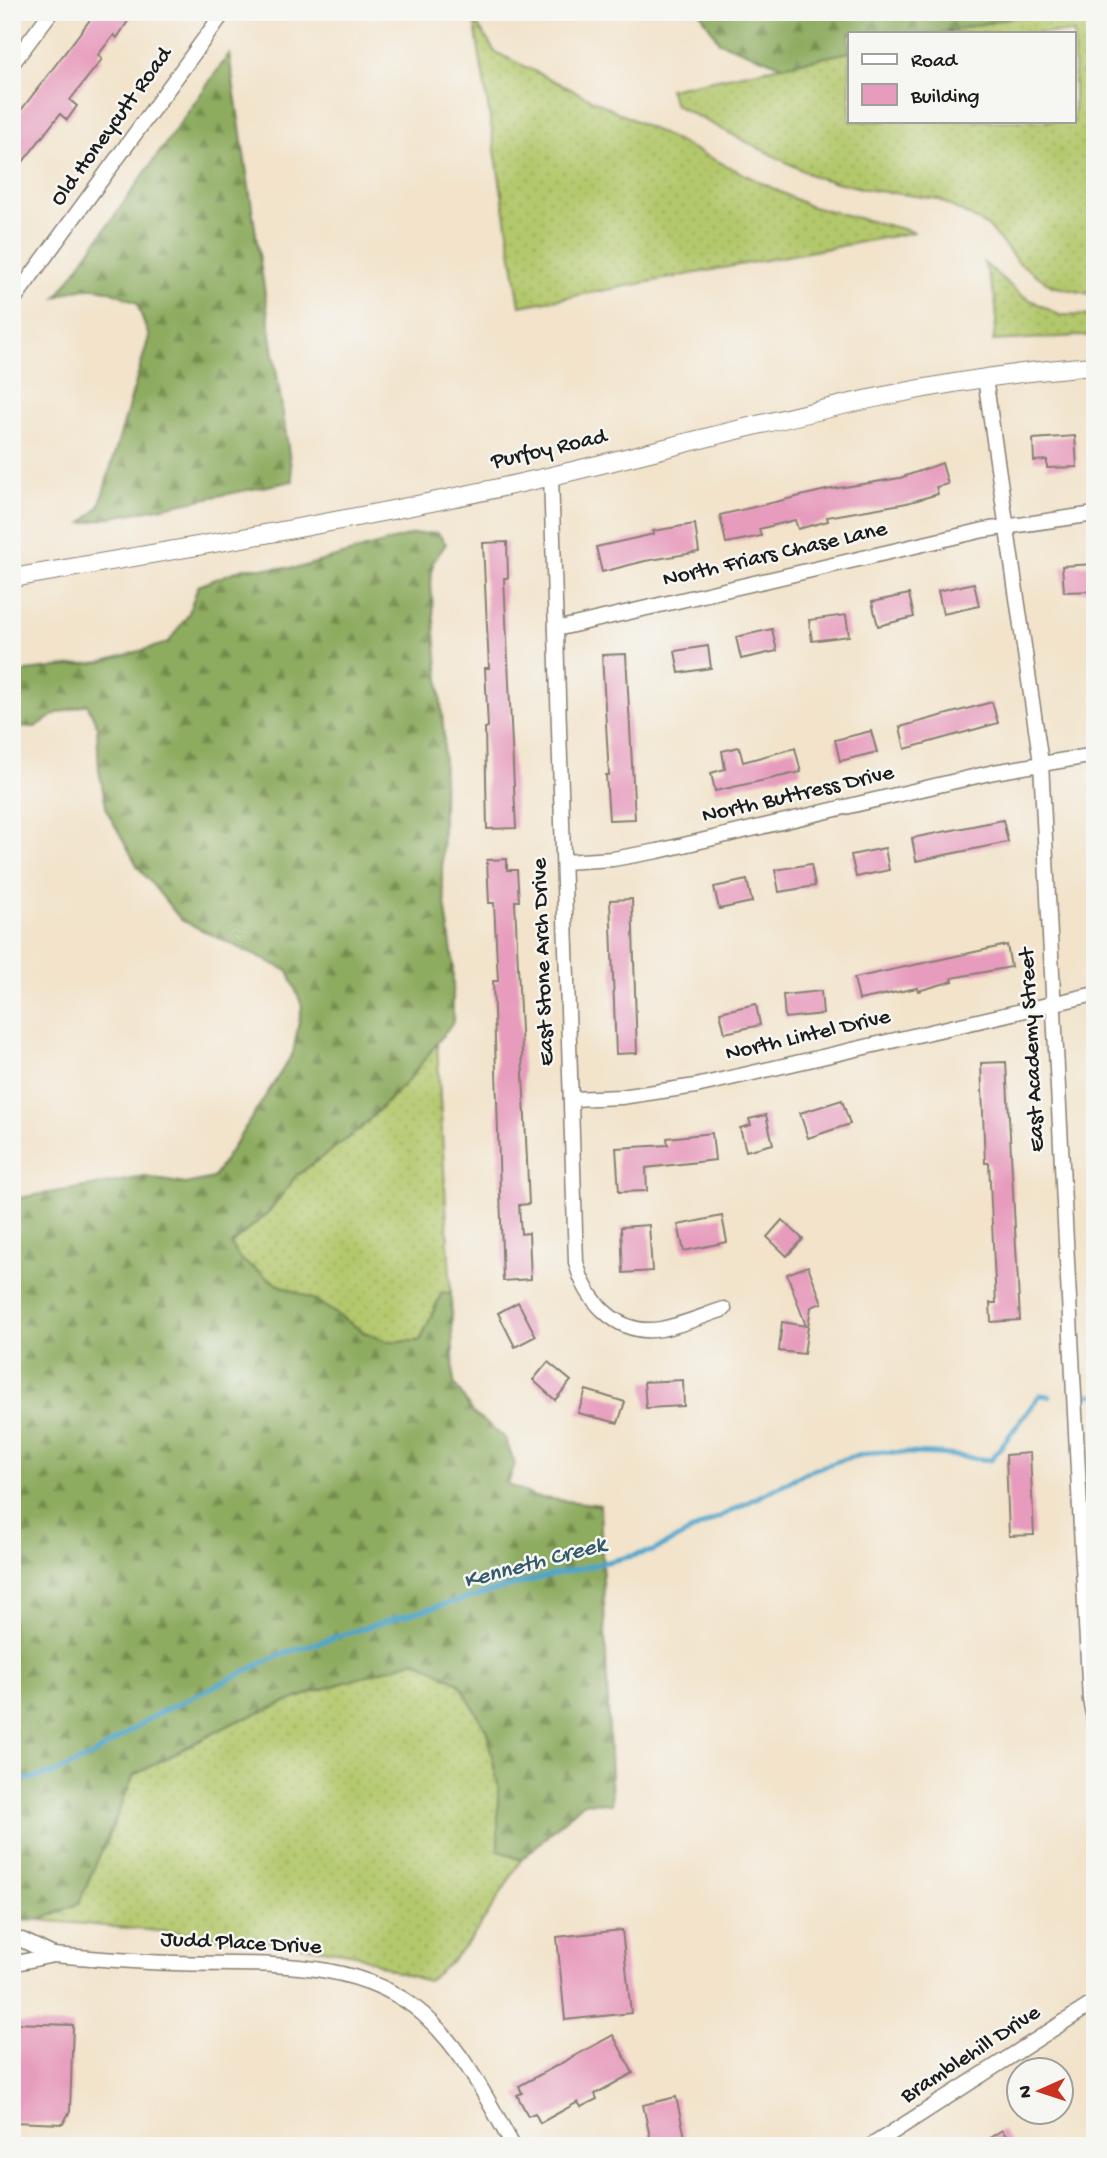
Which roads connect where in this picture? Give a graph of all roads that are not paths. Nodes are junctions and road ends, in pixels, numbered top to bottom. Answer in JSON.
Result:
{"nodes":[{"id":1,"x":51,"y":12,"type":"edge"},
{"id":2,"x":224,"y":12,"type":"edge"},
{"id":3,"x":12,"y":64,"type":"edge"},
{"id":4,"x":12,"y":302,"type":"edge"},
{"id":5,"x":1095,"y":366,"type":"edge"},
{"id":6,"x":985,"y":378,"type":"junction"},
{"id":7,"x":551,"y":476,"type":"junction"},
{"id":8,"x":1095,"y":514,"type":"edge"},
{"id":9,"x":1005,"y":526,"type":"junction"},
{"id":10,"x":12,"y":578,"type":"edge"},
{"id":11,"x":556,"y":629,"type":"junction"},
{"id":12,"x":1095,"y":755,"type":"edge"},
{"id":13,"x":1041,"y":763,"type":"junction"},
{"id":14,"x":564,"y":862,"type":"junction"},
{"id":15,"x":1095,"y":994,"type":"edge"},
{"id":16,"x":1054,"y":1001,"type":"junction"},
{"id":17,"x":571,"y":1099,"type":"junction"},
{"id":18,"x":724,"y":1309,"type":"dead end"},
{"id":19,"x":1095,"y":1723,"type":"edge"},
{"id":20,"x":12,"y":1940,"type":"edge"},
{"id":21,"x":53,"y":1955,"type":"junction"},
{"id":22,"x":12,"y":1964,"type":"edge"},
{"id":23,"x":1095,"y":2002,"type":"edge"},
{"id":24,"x":513,"y":2146,"type":"edge"},
{"id":25,"x":872,"y":2146,"type":"edge"}],
"edges":[{"from":1,"to":3,"type":"street"},
{"from":2,"to":4,"type":"street","name":"Old Honeycutt Road"},
{"from":5,"to":6,"type":"street","name":"Purfoy Road"},
{"from":6,"to":7,"type":"street","name":"Purfoy Road"},
{"from":6,"to":9,"type":"street","name":"East Academy Street"},
{"from":7,"to":10,"type":"street","name":"Purfoy Road"},
{"from":7,"to":11,"type":"street","name":"East Stone Arch Drive"},
{"from":8,"to":9,"type":"street","name":"North Friars Chase Lane"},
{"from":9,"to":11,"type":"street","name":"North Friars Chase Lane"},
{"from":9,"to":13,"type":"street","name":"East Academy Street"},
{"from":11,"to":14,"type":"street","name":"East Stone Arch Drive"},
{"from":12,"to":13,"type":"street","name":"North Buttress Drive"},
{"from":13,"to":14,"type":"street","name":"North Buttress Drive"},
{"from":13,"to":16,"type":"street","name":"East Academy Street"},
{"from":14,"to":17,"type":"street","name":"East Stone Arch Drive"},
{"from":15,"to":16,"type":"street","name":"North Lintel Drive"},
{"from":16,"to":17,"type":"street","name":"North Lintel Drive"},
{"from":16,"to":19,"type":"street","name":"East Academy Street"},
{"from":17,"to":18,"type":"street","name":"East Stone Arch Drive"},
{"from":20,"to":21,"type":"street","name":"Judd Place Drive"},
{"from":21,"to":22,"type":"street","name":"Judd Place Drive"},
{"from":21,"to":24,"type":"street","name":"Judd Place Drive"},
{"from":23,"to":25,"type":"street","name":"Bramblehill Drive"}]}
